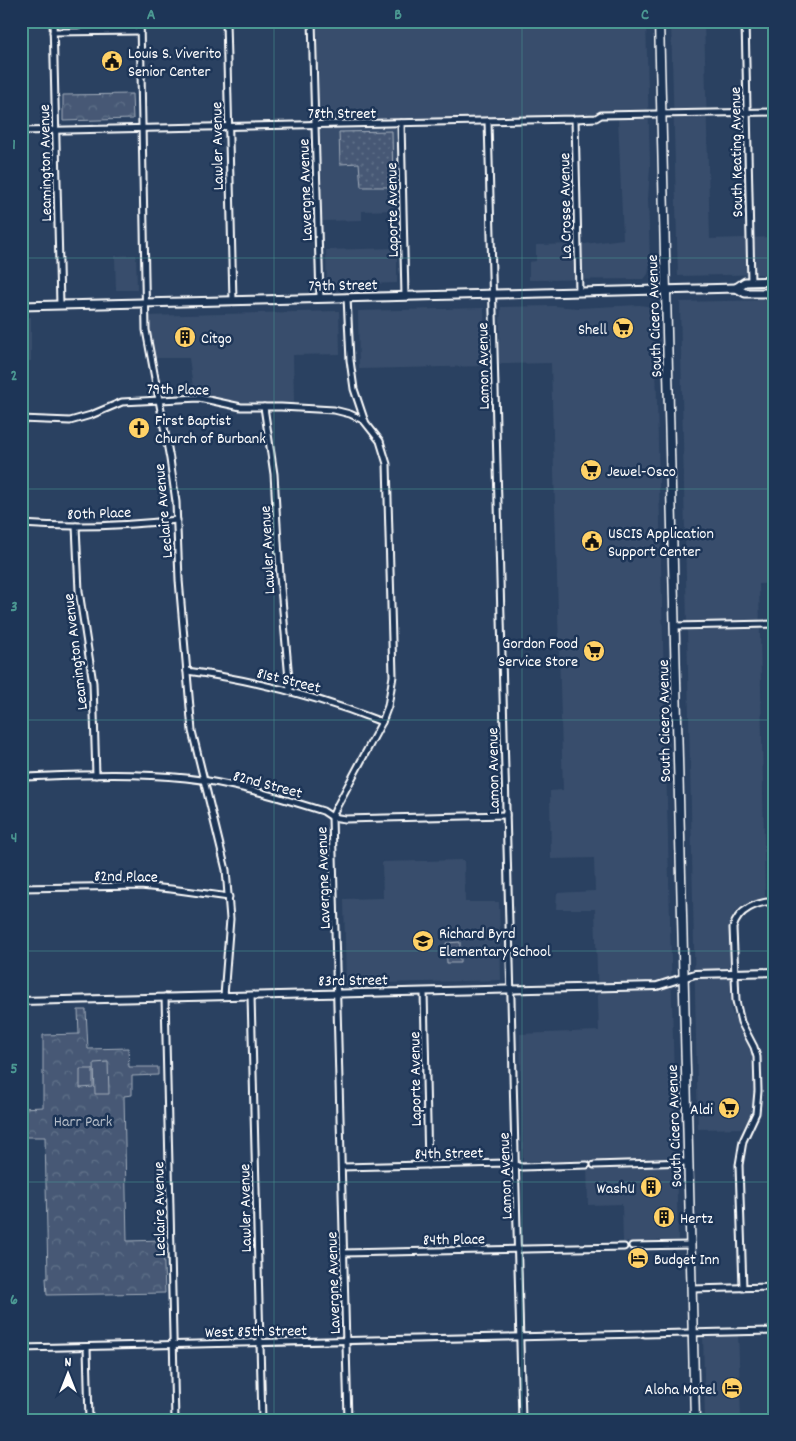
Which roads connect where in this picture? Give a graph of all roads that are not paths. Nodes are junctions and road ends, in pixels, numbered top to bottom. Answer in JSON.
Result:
{"nodes":[{"id":1,"x":53,"y":21,"type":"edge"},
{"id":2,"x":140,"y":21,"type":"edge"},
{"id":3,"x":226,"y":21,"type":"edge"},
{"id":4,"x":312,"y":21,"type":"edge"},
{"id":5,"x":659,"y":21,"type":"edge"},
{"id":6,"x":745,"y":21,"type":"edge"},
{"id":7,"x":140,"y":30,"type":"junction"},
{"id":8,"x":53,"y":32,"type":"junction"},
{"id":9,"x":775,"y":112,"type":"edge"},
{"id":10,"x":747,"y":113,"type":"junction"},
{"id":11,"x":661,"y":114,"type":"junction"},
{"id":12,"x":575,"y":119,"type":"junction"},
{"id":13,"x":488,"y":121,"type":"junction"},
{"id":14,"x":401,"y":123,"type":"junction"},
{"id":15,"x":315,"y":124,"type":"junction"},
{"id":16,"x":228,"y":126,"type":"junction"},
{"id":17,"x":142,"y":128,"type":"junction"},
{"id":18,"x":56,"y":130,"type":"junction"},
{"id":19,"x":21,"y":131,"type":"edge"},
{"id":20,"x":751,"y":282,"type":"junction"},
{"id":21,"x":775,"y":282,"type":"edge"},
{"id":22,"x":736,"y":288,"type":"junction"},
{"id":23,"x":665,"y":290,"type":"junction"},
{"id":24,"x":579,"y":292,"type":"junction"},
{"id":25,"x":775,"y":293,"type":"edge"},
{"id":26,"x":492,"y":294,"type":"junction"},
{"id":27,"x":406,"y":296,"type":"junction"},
{"id":28,"x":320,"y":298,"type":"junction"},
{"id":29,"x":347,"y":298,"type":"junction"},
{"id":30,"x":233,"y":300,"type":"junction"},
{"id":31,"x":146,"y":302,"type":"junction"},
{"id":32,"x":60,"y":305,"type":"junction"},
{"id":33,"x":21,"y":306,"type":"edge"},
{"id":34,"x":158,"y":400,"type":"junction"},
{"id":35,"x":264,"y":407,"type":"junction"},
{"id":36,"x":21,"y":419,"type":"edge"},
{"id":37,"x":365,"y":422,"type":"junction"},
{"id":38,"x":177,"y":520,"type":"junction"},
{"id":39,"x":21,"y":524,"type":"edge"},
{"id":40,"x":76,"y":526,"type":"junction"},
{"id":41,"x":775,"y":624,"type":"edge"},
{"id":42,"x":674,"y":626,"type":"junction"},
{"id":43,"x":186,"y":671,"type":"junction"},
{"id":44,"x":290,"y":691,"type":"junction"},
{"id":45,"x":382,"y":722,"type":"junction"},
{"id":46,"x":96,"y":775,"type":"junction"},
{"id":47,"x":21,"y":777,"type":"edge"},
{"id":48,"x":203,"y":780,"type":"junction"},
{"id":49,"x":506,"y":815,"type":"junction"},
{"id":50,"x":332,"y":817,"type":"junction"},
{"id":51,"x":21,"y":888,"type":"edge"},
{"id":52,"x":229,"y":897,"type":"junction"},
{"id":53,"x":775,"y":901,"type":"edge"},
{"id":54,"x":734,"y":972,"type":"junction"},
{"id":55,"x":775,"y":972,"type":"edge"},
{"id":56,"x":683,"y":978,"type":"junction"},
{"id":57,"x":510,"y":989,"type":"junction"},
{"id":58,"x":424,"y":992,"type":"junction"},
{"id":59,"x":338,"y":994,"type":"junction"},
{"id":60,"x":224,"y":996,"type":"junction"},
{"id":61,"x":251,"y":996,"type":"junction"},
{"id":62,"x":165,"y":997,"type":"junction"},
{"id":63,"x":21,"y":1001,"type":"edge"},
{"id":64,"x":688,"y":1162,"type":"junction"},
{"id":65,"x":428,"y":1165,"type":"junction"},
{"id":66,"x":516,"y":1165,"type":"junction"},
{"id":67,"x":587,"y":1165,"type":"dead end"},
{"id":68,"x":594,"y":1165,"type":"dead end"},
{"id":69,"x":342,"y":1167,"type":"junction"},
{"id":70,"x":690,"y":1245,"type":"junction"},
{"id":71,"x":624,"y":1246,"type":"dead end"},
{"id":72,"x":632,"y":1246,"type":"dead end"},
{"id":73,"x":518,"y":1249,"type":"junction"},
{"id":74,"x":344,"y":1253,"type":"junction"},
{"id":75,"x":775,"y":1287,"type":"edge"},
{"id":76,"x":743,"y":1288,"type":"junction"},
{"id":77,"x":692,"y":1289,"type":"junction"},
{"id":78,"x":775,"y":1331,"type":"edge"},
{"id":79,"x":693,"y":1333,"type":"junction"},
{"id":80,"x":520,"y":1336,"type":"junction"},
{"id":81,"x":347,"y":1340,"type":"junction"},
{"id":82,"x":260,"y":1342,"type":"junction"},
{"id":83,"x":173,"y":1345,"type":"junction"},
{"id":84,"x":87,"y":1347,"type":"junction"},
{"id":85,"x":21,"y":1348,"type":"edge"},
{"id":86,"x":89,"y":1420,"type":"edge"},
{"id":87,"x":175,"y":1420,"type":"edge"},
{"id":88,"x":262,"y":1420,"type":"edge"},
{"id":89,"x":348,"y":1420,"type":"edge"},
{"id":90,"x":522,"y":1420,"type":"edge"},
{"id":91,"x":694,"y":1420,"type":"edge"}],
"edges":[{"from":1,"to":8,"type":"street","name":"Leamington Avenue"},
{"from":2,"to":7,"type":"street","name":"Leclaire Avenue"},
{"from":3,"to":16,"type":"street","name":"Lawler Avenue"},
{"from":4,"to":15,"type":"street","name":"Lavergne Avenue"},
{"from":5,"to":11,"type":"main road","name":"South Cicero Avenue"},
{"from":6,"to":10,"type":"street","name":"South Keating Avenue"},
{"from":7,"to":8,"type":"street"},
{"from":7,"to":17,"type":"street","name":"Leclaire Avenue"},
{"from":8,"to":18,"type":"street","name":"Leamington Avenue"},
{"from":9,"to":10,"type":"street","name":"78th Street"},
{"from":10,"to":11,"type":"street","name":"78th Street"},
{"from":10,"to":20,"type":"street","name":"South Keating Avenue"},
{"from":11,"to":12,"type":"street","name":"78th Street"},
{"from":11,"to":23,"type":"main road","name":"South Cicero Avenue"},
{"from":12,"to":13,"type":"street","name":"78th Street"},
{"from":12,"to":24,"type":"street","name":"La Crosse Avenue"},
{"from":13,"to":14,"type":"street","name":"78th Street"},
{"from":13,"to":26,"type":"street","name":"Lamon Avenue"},
{"from":14,"to":15,"type":"street","name":"78th Street"},
{"from":14,"to":27,"type":"street","name":"Laporte Avenue"},
{"from":15,"to":16,"type":"street","name":"78th Street"},
{"from":15,"to":28,"type":"street","name":"Lavergne Avenue"},
{"from":16,"to":17,"type":"street","name":"78th Street"},
{"from":16,"to":30,"type":"street","name":"Lawler Avenue"},
{"from":17,"to":18,"type":"street","name":"78th Street"},
{"from":17,"to":31,"type":"street","name":"Leclaire Avenue"},
{"from":18,"to":19,"type":"street","name":"78th Street"},
{"from":18,"to":32,"type":"street","name":"Leamington Avenue"},
{"from":20,"to":21,"type":"main road"},
{"from":20,"to":22,"type":"main road"},
{"from":22,"to":23,"type":"main road","name":"79th Street"},
{"from":22,"to":25,"type":"main road"},
{"from":23,"to":24,"type":"main road","name":"79th Street"},
{"from":23,"to":42,"type":"main road","name":"South Cicero Avenue"},
{"from":24,"to":26,"type":"main road","name":"79th Street"},
{"from":26,"to":27,"type":"main road","name":"79th Street"},
{"from":26,"to":49,"type":"street","name":"Lamon Avenue"},
{"from":27,"to":29,"type":"main road","name":"79th Street"},
{"from":28,"to":29,"type":"main road","name":"79th Street"},
{"from":28,"to":30,"type":"main road","name":"79th Street"},
{"from":29,"to":37,"type":"street","name":"Lavergne Avenue"},
{"from":30,"to":31,"type":"main road","name":"79th Street"},
{"from":31,"to":32,"type":"main road","name":"79th Street"},
{"from":31,"to":34,"type":"street","name":"Leclaire Avenue"},
{"from":32,"to":33,"type":"main road","name":"79th Street"},
{"from":34,"to":35,"type":"street","name":"79th Place"},
{"from":34,"to":36,"type":"street","name":"79th Place"},
{"from":34,"to":38,"type":"street","name":"Leclaire Avenue"},
{"from":35,"to":37,"type":"street","name":"79th Place"},
{"from":35,"to":44,"type":"street","name":"Lawler Avenue"},
{"from":37,"to":45,"type":"street","name":"Lavergne Avenue"},
{"from":38,"to":40,"type":"street","name":"80th Place"},
{"from":38,"to":43,"type":"street","name":"Leclaire Avenue"},
{"from":39,"to":40,"type":"street","name":"80th Place"},
{"from":40,"to":46,"type":"street","name":"Leamington Avenue"},
{"from":41,"to":42,"type":"street"},
{"from":42,"to":56,"type":"main road","name":"South Cicero Avenue"},
{"from":43,"to":44,"type":"street","name":"81st Street"},
{"from":43,"to":48,"type":"street","name":"Leclaire Avenue"},
{"from":44,"to":45,"type":"street","name":"81st Street"},
{"from":45,"to":50,"type":"street","name":"Lavergne Avenue"},
{"from":46,"to":47,"type":"street","name":"82nd Street"},
{"from":46,"to":48,"type":"street","name":"82nd Street"},
{"from":48,"to":50,"type":"street","name":"82nd Street"},
{"from":48,"to":52,"type":"street","name":"Leclaire Avenue"},
{"from":49,"to":50,"type":"street","name":"82nd Street"},
{"from":49,"to":57,"type":"street","name":"Lamon Avenue"},
{"from":50,"to":59,"type":"street","name":"Lavergne Avenue"},
{"from":51,"to":52,"type":"street","name":"82nd Place"},
{"from":52,"to":60,"type":"street","name":"Leclaire Avenue"},
{"from":53,"to":54,"type":"street"},
{"from":54,"to":55,"type":"street","name":"83rd Street"},
{"from":54,"to":56,"type":"street","name":"83rd Street"},
{"from":54,"to":76,"type":"street"},
{"from":56,"to":57,"type":"street","name":"83rd Street"},
{"from":56,"to":64,"type":"main road","name":"South Cicero Avenue"},
{"from":57,"to":58,"type":"street","name":"83rd Street"},
{"from":57,"to":66,"type":"street","name":"Lamon Avenue"},
{"from":58,"to":59,"type":"street","name":"83rd Street"},
{"from":58,"to":65,"type":"street","name":"Laporte Avenue"},
{"from":59,"to":61,"type":"street","name":"83rd Street"},
{"from":59,"to":69,"type":"street","name":"Lavergne Avenue"},
{"from":60,"to":61,"type":"street","name":"83rd Street"},
{"from":60,"to":62,"type":"street","name":"83rd Street"},
{"from":61,"to":82,"type":"street","name":"Lawler Avenue"},
{"from":62,"to":63,"type":"street","name":"83rd Street"},
{"from":62,"to":83,"type":"street","name":"Leclaire Avenue"},
{"from":64,"to":68,"type":"street"},
{"from":64,"to":70,"type":"main road","name":"South Cicero Avenue"},
{"from":65,"to":66,"type":"street","name":"84th Street"},
{"from":65,"to":69,"type":"street","name":"84th Street"},
{"from":66,"to":67,"type":"street","name":"84th Street"},
{"from":66,"to":73,"type":"street","name":"Lamon Avenue"},
{"from":69,"to":74,"type":"street","name":"Lavergne Avenue"},
{"from":70,"to":72,"type":"street"},
{"from":70,"to":77,"type":"main road","name":"South Cicero Avenue"},
{"from":71,"to":73,"type":"street","name":"84th Place"},
{"from":73,"to":74,"type":"street","name":"84th Place"},
{"from":73,"to":80,"type":"street","name":"Lamon Avenue"},
{"from":74,"to":81,"type":"street","name":"Lavergne Avenue"},
{"from":75,"to":76,"type":"street"},
{"from":76,"to":77,"type":"street"},
{"from":77,"to":79,"type":"main road","name":"South Cicero Avenue"},
{"from":78,"to":79,"type":"street","name":"West 85th Street"},
{"from":79,"to":80,"type":"street","name":"West 85th Street"},
{"from":79,"to":91,"type":"main road","name":"South Cicero Avenue"},
{"from":80,"to":81,"type":"street","name":"West 85th Street"},
{"from":80,"to":90,"type":"street","name":"Lamon Avenue"},
{"from":81,"to":82,"type":"street","name":"West 85th Street"},
{"from":81,"to":89,"type":"street","name":"Lavergne Avenue"},
{"from":82,"to":83,"type":"street","name":"West 85th Street"},
{"from":82,"to":88,"type":"street","name":"Lawler Avenue"},
{"from":83,"to":84,"type":"street","name":"West 85th Street"},
{"from":83,"to":87,"type":"street","name":"Leclaire Avenue"},
{"from":84,"to":85,"type":"street","name":"West 85th Street"},
{"from":84,"to":86,"type":"street"}]}
